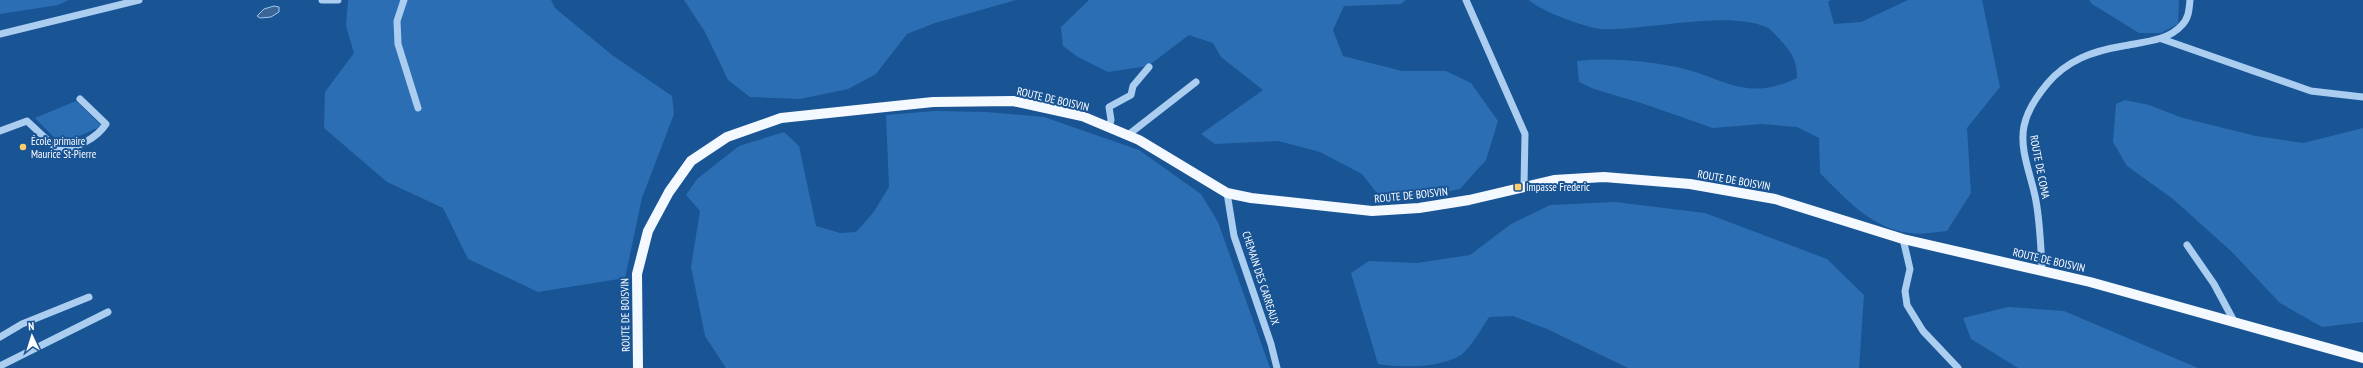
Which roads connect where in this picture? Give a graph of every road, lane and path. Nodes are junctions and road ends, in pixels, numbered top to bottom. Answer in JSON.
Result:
{"nodes":[{"id":1,"x":139,"y":0,"type":"edge"},
{"id":2,"x":322,"y":0,"type":"edge"},
{"id":3,"x":338,"y":0,"type":"edge"},
{"id":4,"x":404,"y":0,"type":"edge"},
{"id":5,"x":1466,"y":0,"type":"edge"},
{"id":6,"x":2190,"y":0,"type":"edge"},
{"id":7,"x":0,"y":34,"type":"edge"},
{"id":8,"x":2162,"y":39,"type":"junction"},
{"id":9,"x":1150,"y":67,"type":"dead end"},
{"id":10,"x":1196,"y":82,"type":"dead end"},
{"id":11,"x":2363,"y":97,"type":"edge"},
{"id":12,"x":80,"y":98,"type":"dead end"},
{"id":13,"x":418,"y":108,"type":"dead end"},
{"id":14,"x":1109,"y":127,"type":"junction"},
{"id":15,"x":0,"y":131,"type":"edge"},
{"id":16,"x":1128,"y":135,"type":"junction"},
{"id":17,"x":1524,"y":185,"type":"junction"},
{"id":18,"x":1227,"y":193,"type":"junction"},
{"id":19,"x":1903,"y":239,"type":"junction"},
{"id":20,"x":2187,"y":245,"type":"dead end"},
{"id":21,"x":2042,"y":270,"type":"junction"},
{"id":22,"x":89,"y":297,"type":"dead end"},
{"id":23,"x":108,"y":312,"type":"dead end"},
{"id":24,"x":2235,"y":323,"type":"junction"},
{"id":25,"x":0,"y":337,"type":"edge"},
{"id":26,"x":2363,"y":358,"type":"edge"},
{"id":27,"x":0,"y":366,"type":"edge"},
{"id":28,"x":638,"y":368,"type":"edge"},
{"id":29,"x":1277,"y":368,"type":"edge"},
{"id":30,"x":1958,"y":368,"type":"edge"}],
"edges":[{"from":1,"to":7,"type":"street"},
{"from":2,"to":3,"type":"street"},
{"from":4,"to":13,"type":"street"},
{"from":5,"to":17,"type":"street"},
{"from":6,"to":8,"type":"street","name":"ROUTE DE COMA"},
{"from":8,"to":11,"type":"street"},
{"from":8,"to":21,"type":"street","name":"ROUTE DE COMA"},
{"from":9,"to":14,"type":"street"},
{"from":10,"to":16,"type":"street"},
{"from":12,"to":15,"type":"street"},
{"from":14,"to":16,"type":"main road","name":"ROUTE DE BOISVIN"},
{"from":14,"to":28,"type":"main road","name":"ROUTE DE BOISVIN"},
{"from":16,"to":18,"type":"main road","name":"ROUTE DE BOISVIN"},
{"from":17,"to":18,"type":"main road","name":"ROUTE DE BOISVIN"},
{"from":17,"to":19,"type":"main road","name":"ROUTE DE BOISVIN"},
{"from":18,"to":29,"type":"street","name":"CHEMAIN DES CARREAUX"},
{"from":19,"to":21,"type":"main road","name":"ROUTE DE BOISVIN"},
{"from":19,"to":30,"type":"street"},
{"from":20,"to":24,"type":"street"},
{"from":21,"to":24,"type":"main road","name":"ROUTE DE BOISVIN"},
{"from":22,"to":25,"type":"street"},
{"from":23,"to":27,"type":"street"},
{"from":24,"to":26,"type":"main road","name":"ROUTE DE BOISVIN"}]}
